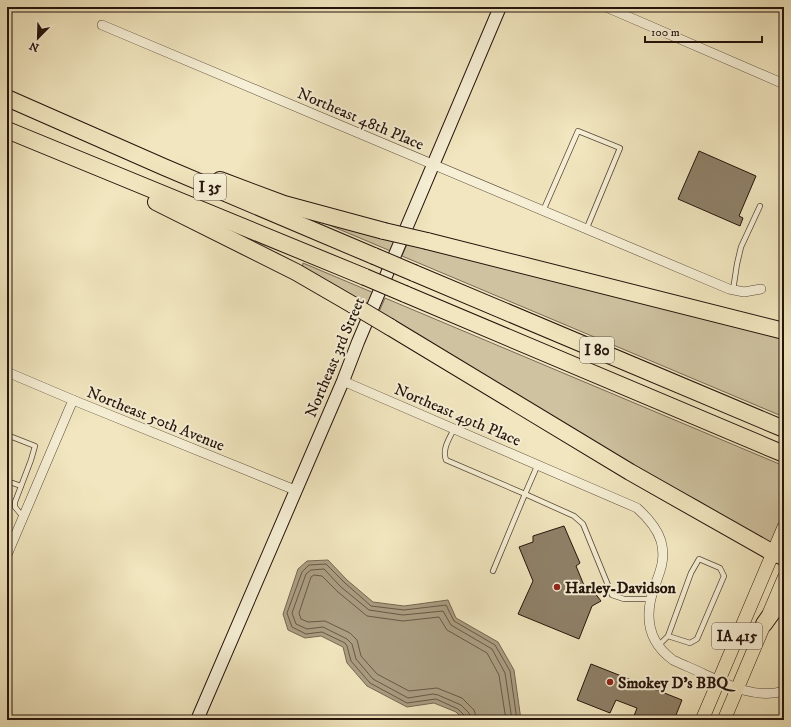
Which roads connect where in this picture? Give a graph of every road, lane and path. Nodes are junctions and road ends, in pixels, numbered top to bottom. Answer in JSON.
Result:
{"nodes":[{"id":1,"x":500,"y":7,"type":"edge"},
{"id":2,"x":606,"y":7,"type":"edge"},
{"id":3,"x":102,"y":25,"type":"dead end"},
{"id":4,"x":784,"y":84,"type":"edge"},
{"id":5,"x":7,"y":98,"type":"edge"},
{"id":6,"x":48,"y":116,"type":"junction"},
{"id":7,"x":7,"y":130,"type":"edge"},
{"id":8,"x":40,"y":144,"type":"junction"},
{"id":9,"x":433,"y":164,"type":"junction"},
{"id":10,"x":760,"y":206,"type":"dead end"},
{"id":11,"x":543,"y":211,"type":"junction"},
{"id":12,"x":586,"y":230,"type":"junction"},
{"id":13,"x":374,"y":256,"type":"joint"},
{"id":14,"x":761,"y":289,"type":"dead end"},
{"id":15,"x":733,"y":290,"type":"junction"},
{"id":16,"x":784,"y":331,"type":"edge"},
{"id":17,"x":7,"y":372,"type":"edge"},
{"id":18,"x":342,"y":381,"type":"junction"},
{"id":19,"x":73,"y":400,"type":"junction"},
{"id":20,"x":782,"y":428,"type":"edge"},
{"id":21,"x":454,"y":429,"type":"junction"},
{"id":22,"x":7,"y":435,"type":"edge"},
{"id":23,"x":777,"y":452,"type":"edge"},
{"id":24,"x":538,"y":464,"type":"junction"},
{"id":25,"x":7,"y":481,"type":"edge"},
{"id":26,"x":21,"y":486,"type":"junction"},
{"id":27,"x":296,"y":490,"type":"junction"},
{"id":28,"x":525,"y":494,"type":"junction"},
{"id":29,"x":23,"y":517,"type":"junction"},
{"id":30,"x":784,"y":527,"type":"edge"},
{"id":31,"x":7,"y":555,"type":"edge"},
{"id":32,"x":778,"y":555,"type":"edge"},
{"id":33,"x":493,"y":571,"type":"dead end"},
{"id":34,"x":784,"y":578,"type":"edge"},
{"id":35,"x":784,"y":596,"type":"edge"},
{"id":36,"x":652,"y":599,"type":"junction"},
{"id":37,"x":764,"y":624,"type":"junction"},
{"id":38,"x":668,"y":636,"type":"junction"},
{"id":39,"x":658,"y":646,"type":"junction"},
{"id":40,"x":718,"y":681,"type":"junction"},
{"id":41,"x":737,"y":689,"type":"junction"},
{"id":42,"x":784,"y":691,"type":"edge"},
{"id":43,"x":197,"y":720,"type":"edge"},
{"id":44,"x":702,"y":720,"type":"edge"},
{"id":45,"x":724,"y":720,"type":"edge"}],
"edges":[{"from":1,"to":9,"type":"street","name":"Northeast 3rd Street"},
{"from":2,"to":4,"type":"street"},
{"from":3,"to":9,"type":"street","name":"Northeast 48th Place"},
{"from":5,"to":6,"type":"highway","number":"I 35"},
{"from":6,"to":13,"type":"highway","number":"I 35"},
{"from":6,"to":16,"type":"highway","bridge":true},
{"from":7,"to":8,"type":"highway","number":"I 80"},
{"from":8,"to":23,"type":"highway","number":"I 80","bridge":true},
{"from":8,"to":32,"type":"highway","bridge":true},
{"from":9,"to":11,"type":"street","name":"Northeast 48th Place"},
{"from":9,"to":18,"type":"street","name":"Northeast 3rd Street"},
{"from":10,"to":15,"type":"lane"},
{"from":11,"to":12,"type":"street","name":"Northeast 48th Place"},
{"from":11,"to":12,"type":"lane"},
{"from":12,"to":15,"type":"street","name":"Northeast 48th Place"},
{"from":13,"to":20,"type":"highway","number":"I 80","bridge":true},
{"from":14,"to":15,"type":"street"},
{"from":17,"to":19,"type":"street","name":"Northeast 50th Avenue"},
{"from":18,"to":21,"type":"street","name":"Northeast 49th Place"},
{"from":18,"to":27,"type":"street","name":"Northeast 3rd Street"},
{"from":19,"to":27,"type":"street","name":"Northeast 50th Avenue"},
{"from":19,"to":29,"type":"street"},
{"from":21,"to":24,"type":"street","name":"Northeast 49th Place"},
{"from":21,"to":28,"type":"lane"},
{"from":22,"to":26,"type":"lane"},
{"from":24,"to":28,"type":"lane"},
{"from":24,"to":36,"type":"street","name":"Northeast 49th Place"},
{"from":25,"to":26,"type":"lane"},
{"from":26,"to":29,"type":"lane"},
{"from":27,"to":43,"type":"street","name":"Northeast 3rd Street"},
{"from":28,"to":33,"type":"lane"},
{"from":28,"to":36,"type":"lane"},
{"from":29,"to":31,"type":"street"},
{"from":30,"to":32,"type":"main road","number":"IA 415"},
{"from":32,"to":40,"type":"main road","number":"IA 415"},
{"from":34,"to":37,"type":"main road","number":"IA 415"},
{"from":35,"to":37,"type":"highway"},
{"from":36,"to":39,"type":"street","name":"Northeast 49th Place"},
{"from":37,"to":41,"type":"main road","number":"IA 415"},
{"from":38,"to":38,"type":"lane"},
{"from":38,"to":39,"type":"lane"},
{"from":39,"to":40,"type":"street"},
{"from":40,"to":41,"type":"street"},
{"from":40,"to":44,"type":"main road","number":"IA 415"},
{"from":41,"to":42,"type":"street"},
{"from":41,"to":45,"type":"main road","number":"IA 415"}]}
